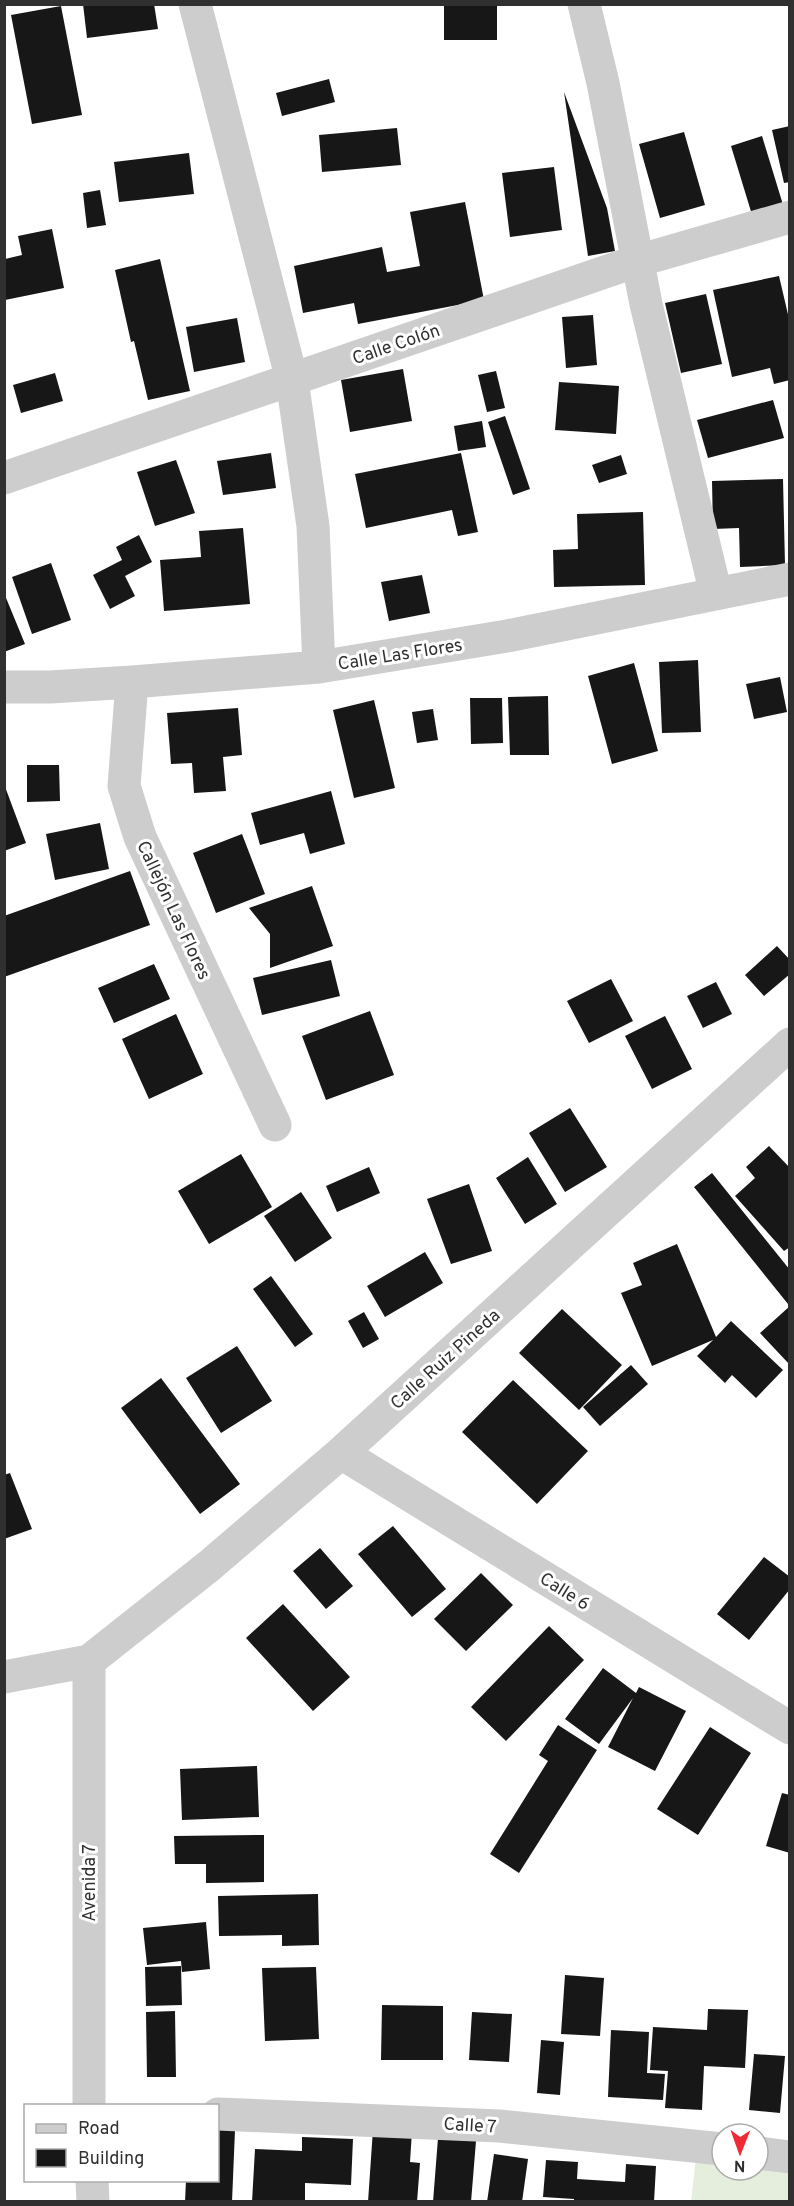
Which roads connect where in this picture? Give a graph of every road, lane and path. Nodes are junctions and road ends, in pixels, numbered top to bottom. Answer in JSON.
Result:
{"nodes":[{"id":1,"x":195,"y":4,"type":"edge"},
{"id":2,"x":584,"y":4,"type":"edge"},
{"id":3,"x":789,"y":217,"type":"edge"},
{"id":4,"x":637,"y":261,"type":"junction"},
{"id":5,"x":292,"y":380,"type":"junction"},
{"id":6,"x":4,"y":478,"type":"edge"},
{"id":7,"x":789,"y":579,"type":"edge"},
{"id":8,"x":716,"y":594,"type":"junction"},
{"id":9,"x":319,"y":667,"type":"junction"},
{"id":10,"x":132,"y":682,"type":"junction"},
{"id":11,"x":4,"y":687,"type":"edge"},
{"id":12,"x":789,"y":1044,"type":"edge"},
{"id":13,"x":275,"y":1125,"type":"dead end"},
{"id":14,"x":341,"y":1454,"type":"junction"},
{"id":15,"x":89,"y":1661,"type":"junction"},
{"id":16,"x":4,"y":1677,"type":"edge"},
{"id":17,"x":789,"y":1728,"type":"edge"},
{"id":18,"x":89,"y":2104,"type":"edge"},
{"id":19,"x":219,"y":2114,"type":"edge"},
{"id":20,"x":710,"y":2148,"type":"edge"},
{"id":21,"x":770,"y":2155,"type":"edge"},
{"id":22,"x":789,"y":2157,"type":"edge"},
{"id":23,"x":92,"y":2182,"type":"edge"},
{"id":24,"x":93,"y":2202,"type":"edge"}],
"edges":[{"from":1,"to":5,"type":"street"},
{"from":2,"to":4,"type":"street"},
{"from":3,"to":4,"type":"street","name":"Calle Colón"},
{"from":4,"to":5,"type":"street","name":"Calle Colón"},
{"from":4,"to":8,"type":"street"},
{"from":5,"to":6,"type":"street","name":"Calle Colón"},
{"from":5,"to":9,"type":"street"},
{"from":7,"to":8,"type":"street","name":"Calle Las Flores"},
{"from":8,"to":9,"type":"street","name":"Calle Las Flores"},
{"from":9,"to":10,"type":"street","name":"Calle Las Flores"},
{"from":10,"to":11,"type":"street","name":"Calle Las Flores"},
{"from":10,"to":13,"type":"street","name":"Callejón Las Flores"},
{"from":12,"to":14,"type":"street","name":"Calle Ruiz Pineda"},
{"from":14,"to":15,"type":"street","name":"Calle Ruiz Pineda"},
{"from":14,"to":17,"type":"street","name":"Calle 6"},
{"from":15,"to":16,"type":"street"},
{"from":15,"to":18,"type":"street","name":"Avenida 7"},
{"from":19,"to":20,"type":"street","name":"Calle 7"},
{"from":21,"to":22,"type":"street"},
{"from":23,"to":24,"type":"street"}]}
